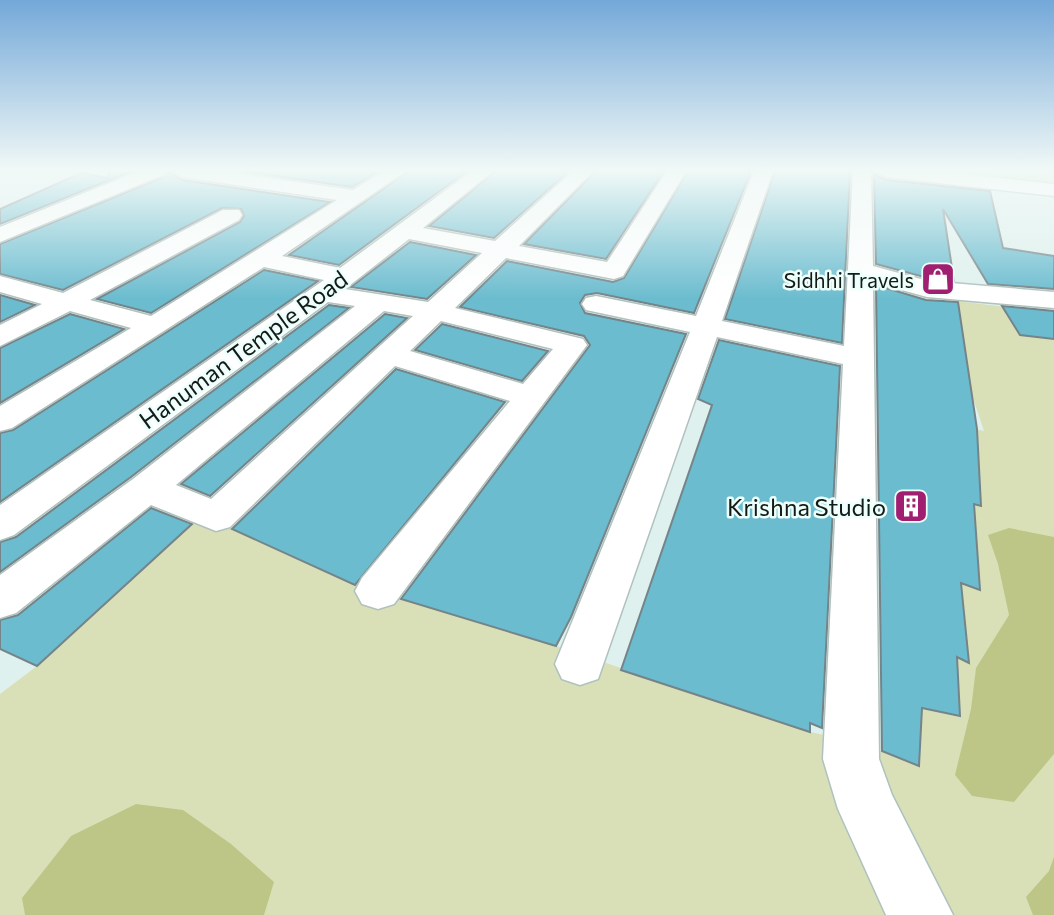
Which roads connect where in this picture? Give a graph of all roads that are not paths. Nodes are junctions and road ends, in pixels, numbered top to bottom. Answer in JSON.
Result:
{"nodes":[{"id":1,"x":52,"y":214,"type":"edge"},
{"id":2,"x":330,"y":214,"type":"edge"},
{"id":3,"x":428,"y":214,"type":"edge"},
{"id":4,"x":537,"y":214,"type":"edge"},
{"id":5,"x":650,"y":214,"type":"edge"},
{"id":6,"x":748,"y":214,"type":"edge"},
{"id":7,"x":861,"y":214,"type":"edge"},
{"id":8,"x":231,"y":215,"type":"dead end"},
{"id":9,"x":405,"y":231,"type":"junction"},
{"id":10,"x":3,"y":234,"type":"edge"},
{"id":11,"x":501,"y":247,"type":"junction"},
{"id":12,"x":259,"y":259,"type":"junction"},
{"id":13,"x":860,"y":270,"type":"junction"},
{"id":14,"x":614,"y":271,"type":"junction"},
{"id":15,"x":0,"y":284,"type":"edge"},
{"id":16,"x":334,"y":284,"type":"junction"},
{"id":17,"x":927,"y":289,"type":"junction"},
{"id":18,"x":1054,"y":300,"type":"edge"},
{"id":19,"x":70,"y":302,"type":"junction"},
{"id":20,"x":378,"y":302,"type":"junction"},
{"id":21,"x":596,"y":304,"type":"junction"},
{"id":22,"x":433,"y":311,"type":"junction"},
{"id":23,"x":1054,"y":313,"type":"edge"},
{"id":24,"x":156,"y":326,"type":"junction"},
{"id":25,"x":705,"y":328,"type":"junction"},
{"id":26,"x":0,"y":337,"type":"edge"},
{"id":27,"x":572,"y":345,"type":"junction"},
{"id":28,"x":387,"y":354,"type":"junction"},
{"id":29,"x":859,"y":358,"type":"junction"},
{"id":30,"x":531,"y":397,"type":"junction"},
{"id":31,"x":0,"y":421,"type":"edge"},
{"id":32,"x":146,"y":488,"type":"junction"},
{"id":33,"x":0,"y":525,"type":"edge"},
{"id":34,"x":378,"y":591,"type":"dead end"},
{"id":35,"x":0,"y":600,"type":"edge"},
{"id":36,"x":580,"y":664,"type":"dead end"},
{"id":37,"x":920,"y":915,"type":"edge"}],
"edges":[{"from":1,"to":10,"type":"street"},
{"from":2,"to":12,"type":"street"},
{"from":3,"to":9,"type":"street","name":"Hanuman Temple Road"},
{"from":4,"to":11,"type":"street"},
{"from":5,"to":14,"type":"street"},
{"from":6,"to":25,"type":"street"},
{"from":7,"to":13,"type":"street"},
{"from":8,"to":19,"type":"street"},
{"from":9,"to":11,"type":"street"},
{"from":9,"to":16,"type":"street","name":"Hanuman Temple Road"},
{"from":11,"to":14,"type":"street"},
{"from":11,"to":22,"type":"street"},
{"from":12,"to":16,"type":"street"},
{"from":12,"to":24,"type":"street"},
{"from":13,"to":17,"type":"street"},
{"from":13,"to":29,"type":"street"},
{"from":14,"to":21,"type":"street"},
{"from":15,"to":19,"type":"street"},
{"from":16,"to":20,"type":"street"},
{"from":16,"to":33,"type":"street","name":"Hanuman Temple Road"},
{"from":17,"to":18,"type":"street"},
{"from":17,"to":23,"type":"street"},
{"from":19,"to":24,"type":"street"},
{"from":19,"to":26,"type":"street"},
{"from":20,"to":22,"type":"street"},
{"from":20,"to":32,"type":"street"},
{"from":21,"to":25,"type":"street"},
{"from":21,"to":27,"type":"street"},
{"from":22,"to":27,"type":"street"},
{"from":22,"to":28,"type":"street"},
{"from":24,"to":31,"type":"street"},
{"from":25,"to":29,"type":"street"},
{"from":25,"to":36,"type":"street"},
{"from":27,"to":30,"type":"street"},
{"from":28,"to":30,"type":"street"},
{"from":28,"to":32,"type":"street"},
{"from":29,"to":37,"type":"street"},
{"from":30,"to":34,"type":"street"},
{"from":32,"to":35,"type":"street"}]}
